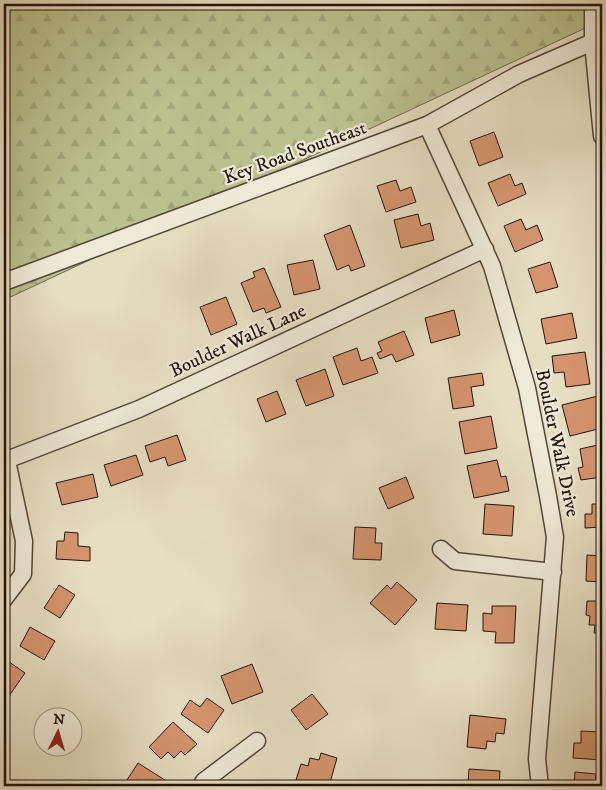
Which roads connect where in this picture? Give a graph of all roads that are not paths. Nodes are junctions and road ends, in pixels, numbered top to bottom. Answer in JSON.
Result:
{"nodes":[{"id":1,"x":592,"y":4,"type":"edge"},
{"id":2,"x":598,"y":40,"type":"edge"},
{"id":3,"x":427,"y":125,"type":"junction"},
{"id":4,"x":602,"y":136,"type":"edge"},
{"id":5,"x":485,"y":250,"type":"junction"},
{"id":6,"x":4,"y":282,"type":"edge"},
{"id":7,"x":5,"y":461,"type":"edge"},
{"id":8,"x":441,"y":549,"type":"dead end"},
{"id":9,"x":553,"y":572,"type":"junction"},
{"id":10,"x":4,"y":599,"type":"edge"},
{"id":11,"x":257,"y":741,"type":"dead end"},
{"id":12,"x":201,"y":786,"type":"edge"},
{"id":13,"x":540,"y":786,"type":"edge"}],
"edges":[{"from":1,"to":2,"type":"street"},
{"from":2,"to":3,"type":"street","name":"Key Road Southeast"},
{"from":2,"to":4,"type":"street"},
{"from":3,"to":5,"type":"street","name":"Boulder Walk Drive"},
{"from":3,"to":6,"type":"street","name":"Key Road Southeast"},
{"from":5,"to":7,"type":"street","name":"Boulder Walk Lane"},
{"from":5,"to":9,"type":"street","name":"Boulder Walk Drive"},
{"from":7,"to":10,"type":"street"},
{"from":8,"to":9,"type":"street"},
{"from":9,"to":13,"type":"street","name":"Boulder Walk Drive"},
{"from":11,"to":12,"type":"street"}]}
